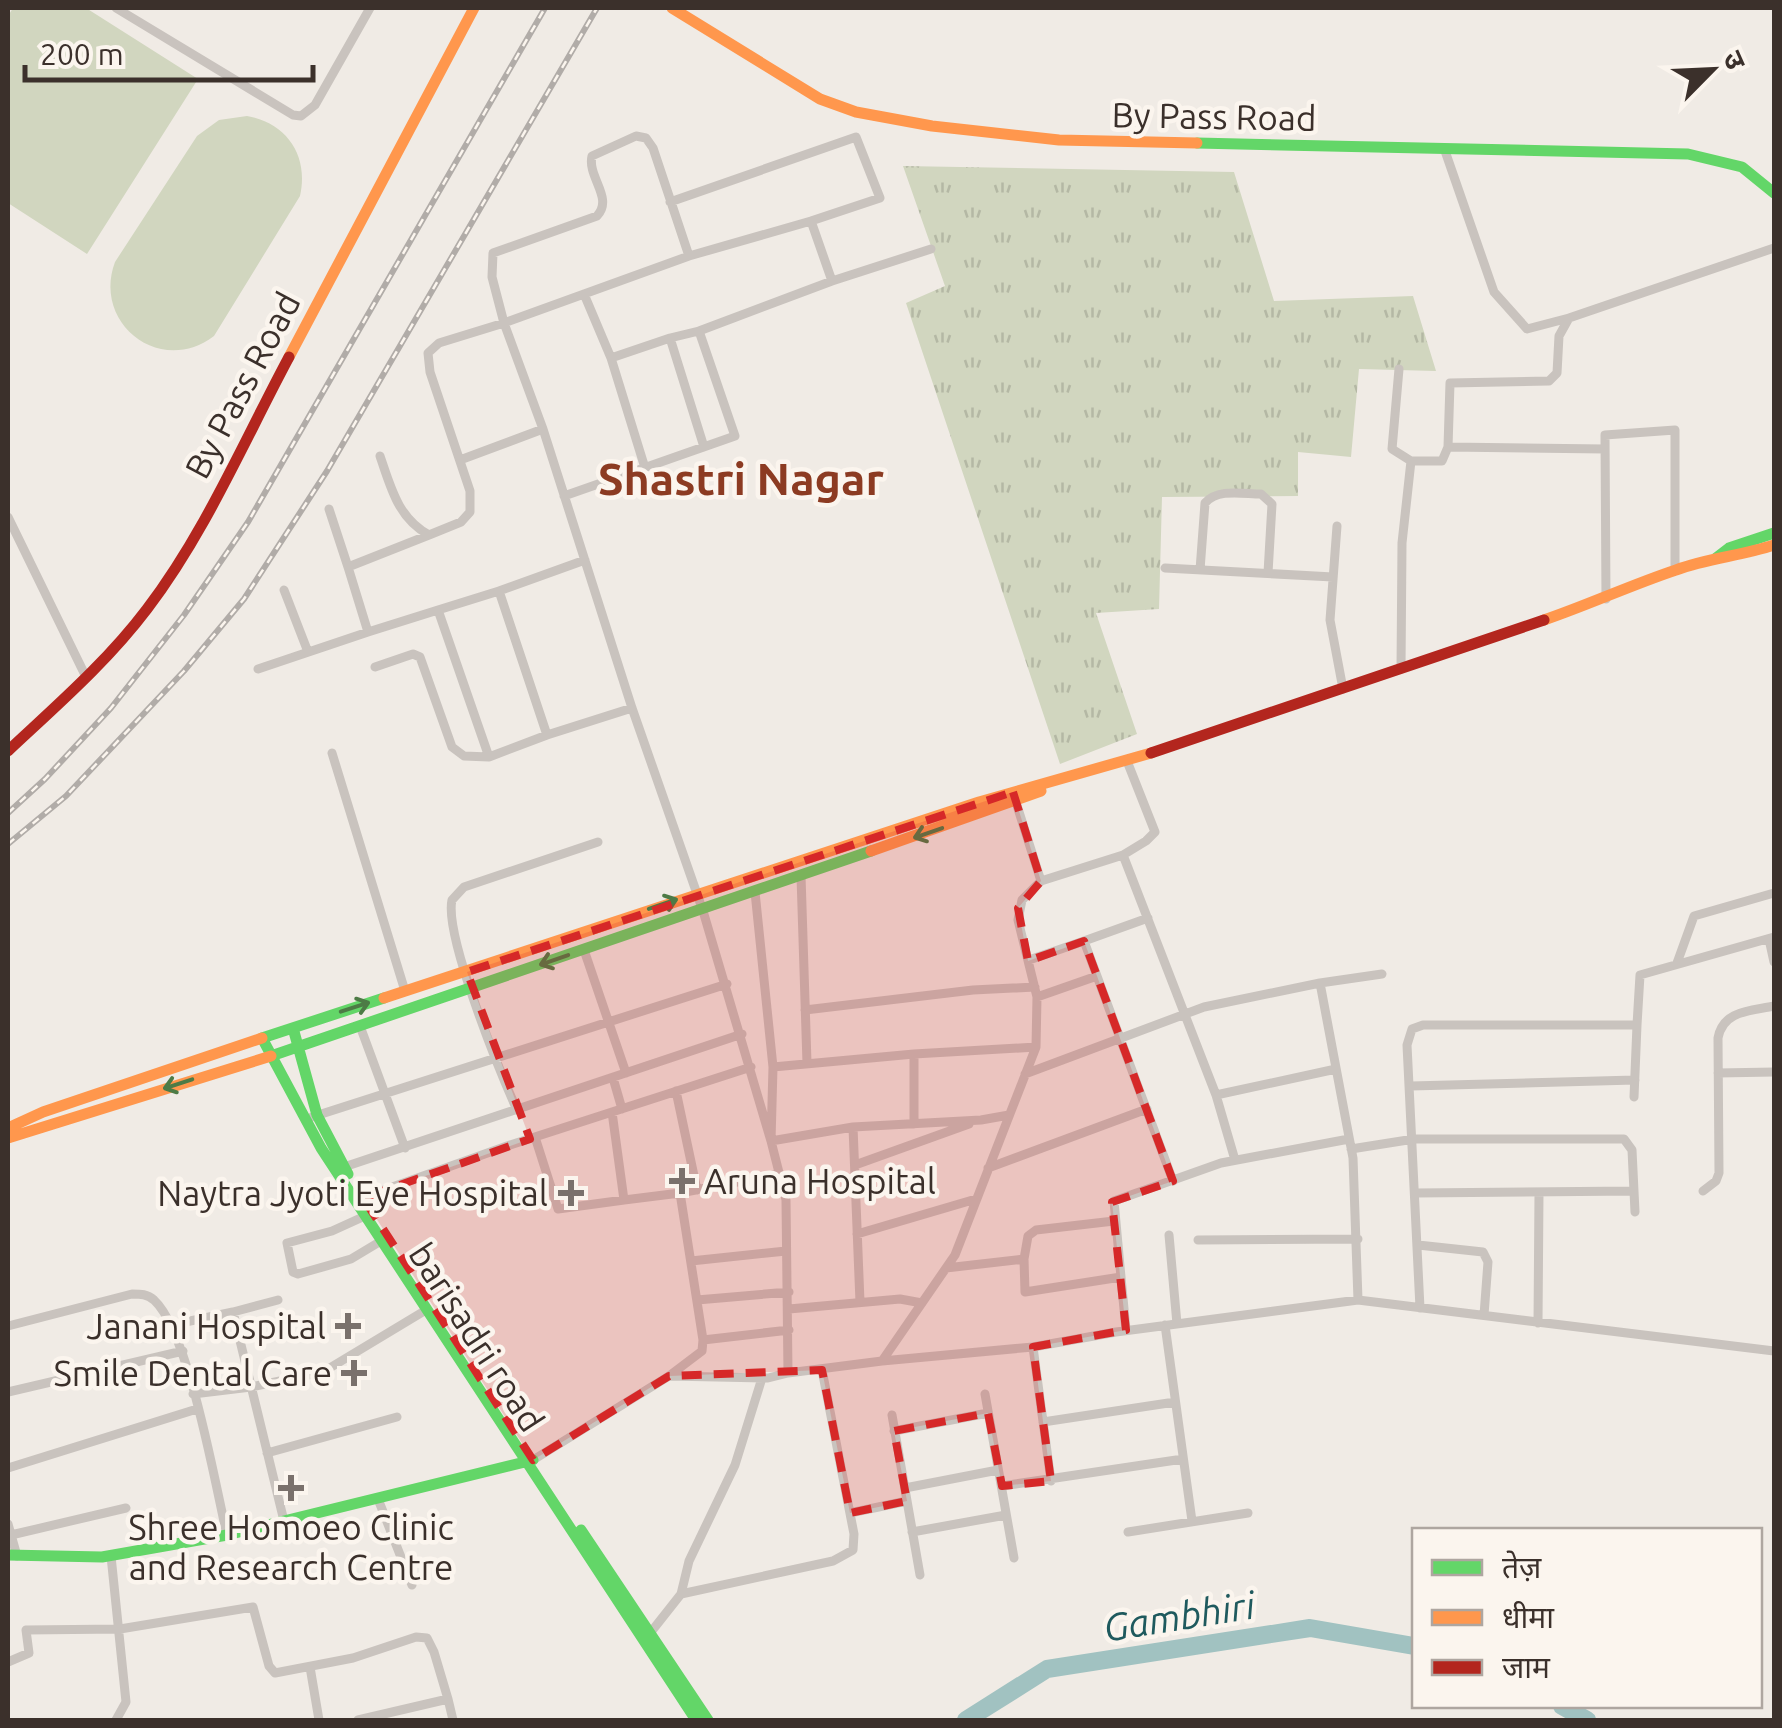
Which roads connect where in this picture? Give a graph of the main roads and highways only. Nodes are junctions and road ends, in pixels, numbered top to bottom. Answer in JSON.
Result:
{"nodes":[{"id":1,"x":474,"y":8,"type":"edge"},
{"id":2,"x":672,"y":8,"type":"edge"},
{"id":3,"x":1774,"y":193,"type":"edge"},
{"id":4,"x":1774,"y":533,"type":"edge"},
{"id":5,"x":1774,"y":545,"type":"edge"},
{"id":6,"x":1716,"y":558,"type":"junction"},
{"id":7,"x":8,"y":750,"type":"edge"},
{"id":8,"x":1015,"y":797,"type":"junction"},
{"id":9,"x":292,"y":1028,"type":"junction"},
{"id":10,"x":262,"y":1038,"type":"junction"},
{"id":11,"x":299,"y":1046,"type":"junction"},
{"id":12,"x":271,"y":1056,"type":"junction"},
{"id":13,"x":104,"y":1091,"type":"junction"},
{"id":14,"x":109,"y":1106,"type":"junction"},
{"id":15,"x":311,"y":1117,"type":"junction"},
{"id":16,"x":9,"y":1136,"type":"edge"},
{"id":17,"x":340,"y":1168,"type":"junction"},
{"id":18,"x":360,"y":1199,"type":"junction"},
{"id":19,"x":432,"y":1315,"type":"junction"},
{"id":20,"x":530,"y":1461,"type":"junction"},
{"id":21,"x":12,"y":1555,"type":"edge"},
{"id":22,"x":659,"y":1654,"type":"junction"},
{"id":23,"x":696,"y":1720,"type":"edge"},
{"id":24,"x":708,"y":1720,"type":"edge"}],
"edges":[{"from":1,"to":7,"type":"main road","name":"By Pass Road"},
{"from":2,"to":3,"type":"main road","name":"By Pass Road"},
{"from":4,"to":6,"type":"main road"},
{"from":5,"to":6,"type":"main road"},
{"from":6,"to":8,"type":"main road"},
{"from":9,"to":8,"type":"main road","one_way":true},
{"from":8,"to":11,"type":"main road","one_way":true},
{"from":9,"to":10,"type":"main road"},
{"from":9,"to":11,"type":"main road"},
{"from":10,"to":12,"type":"main road","name":"barisadri road"},
{"from":10,"to":13,"type":"main road"},
{"from":11,"to":12,"type":"main road"},
{"from":11,"to":15,"type":"main road"},
{"from":12,"to":14,"type":"main road","one_way":true},
{"from":12,"to":15,"type":"main road","name":"barisadri road"},
{"from":13,"to":14,"type":"main road"},
{"from":13,"to":16,"type":"main road"},
{"from":14,"to":16,"type":"main road"},
{"from":15,"to":17,"type":"main road","name":"barisadri road"},
{"from":15,"to":17,"type":"main road","name":"barisadri road"},
{"from":17,"to":18,"type":"main road","name":"barisadri road"},
{"from":18,"to":19,"type":"main road","name":"barisadri road"},
{"from":18,"to":19,"type":"main road","name":"barisadri road"},
{"from":19,"to":20,"type":"main road","name":"barisadri road"},
{"from":20,"to":21,"type":"main road"},
{"from":20,"to":22,"type":"main road","name":"barisadri road"},
{"from":20,"to":22,"type":"main road","name":"barisadri road"},
{"from":22,"to":23,"type":"main road"},
{"from":22,"to":24,"type":"main road"}]}
